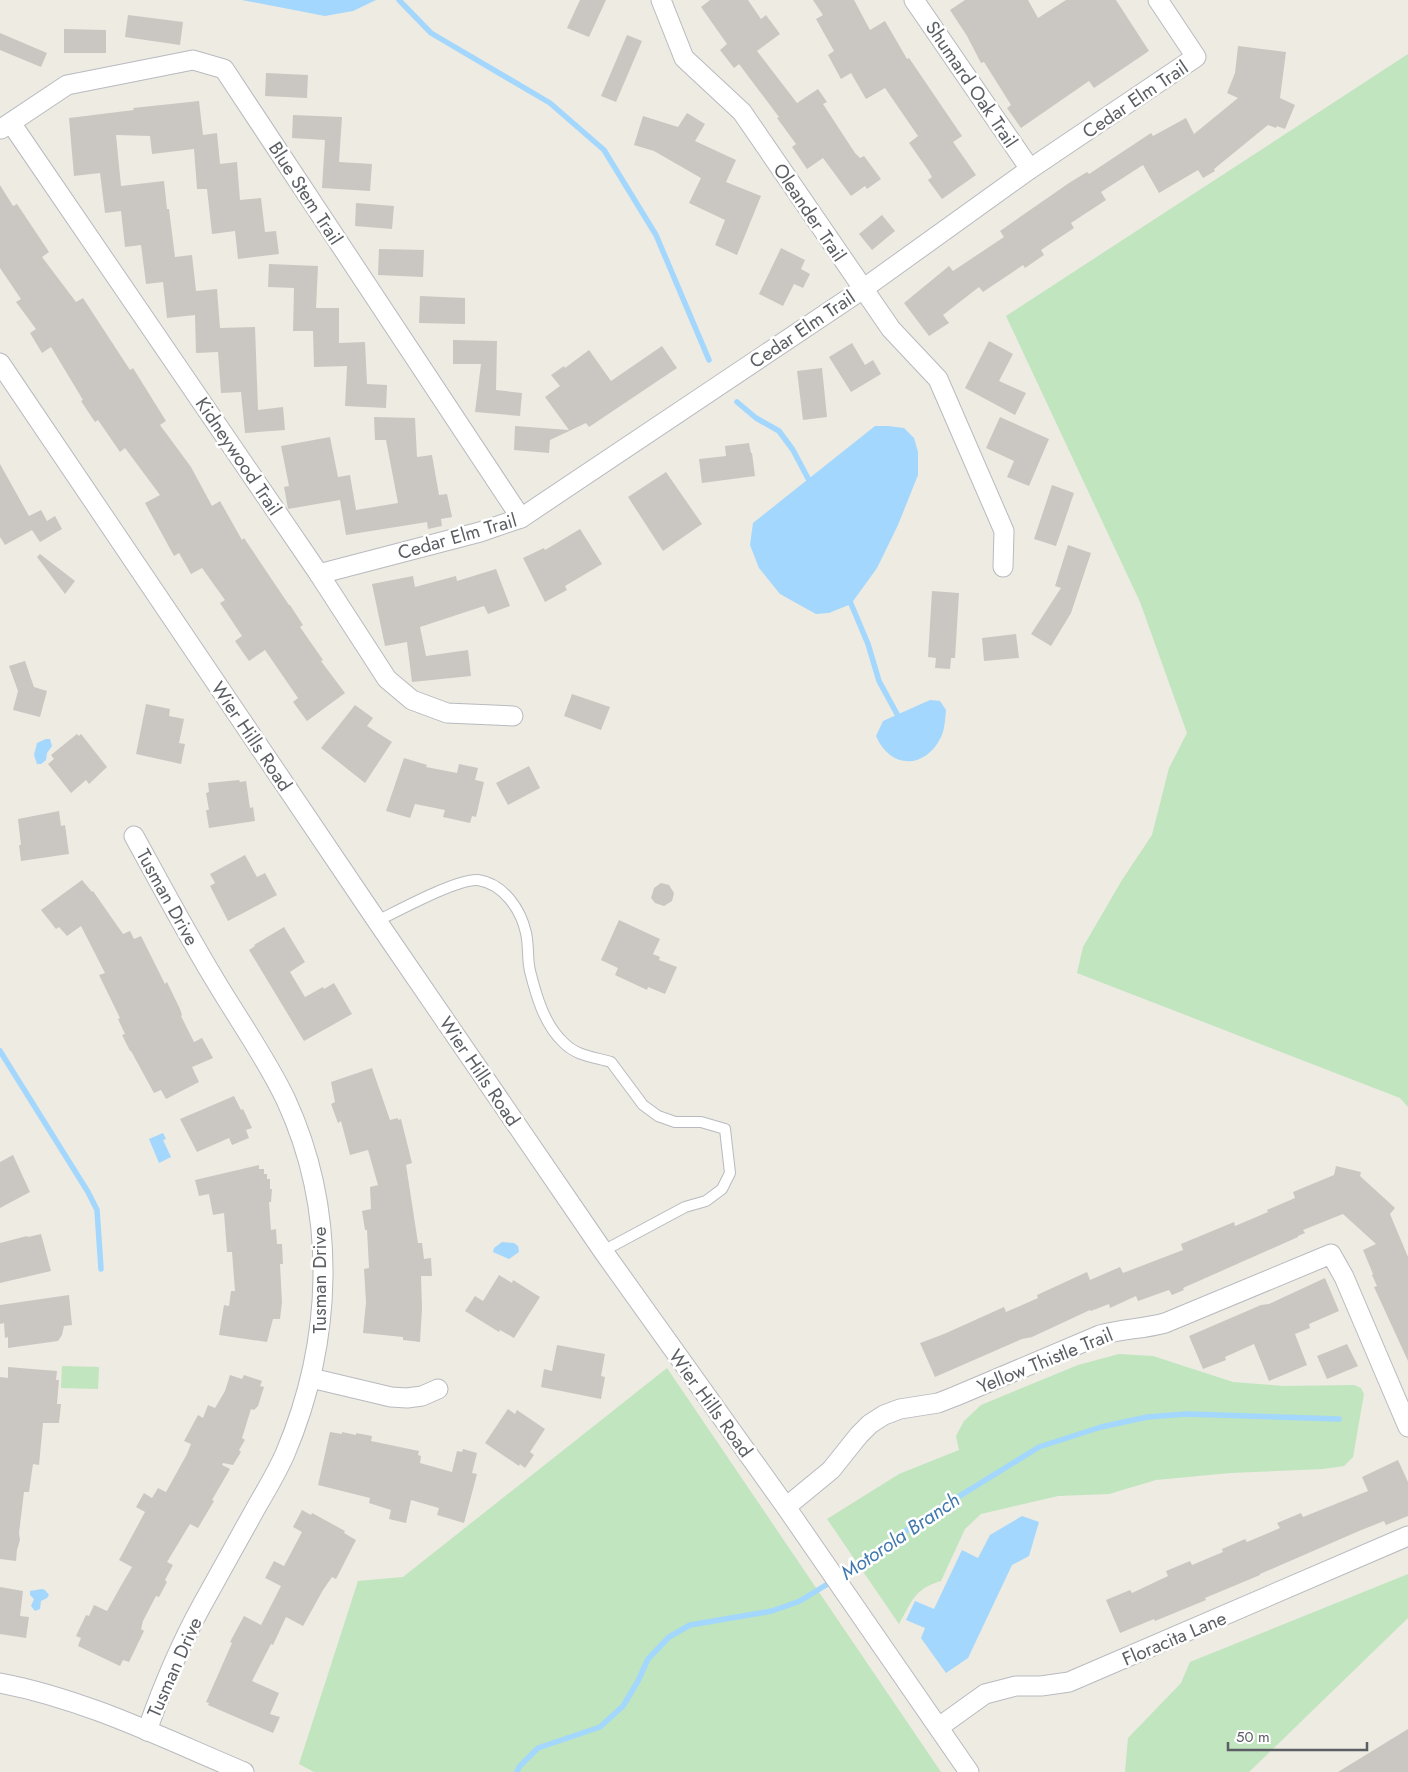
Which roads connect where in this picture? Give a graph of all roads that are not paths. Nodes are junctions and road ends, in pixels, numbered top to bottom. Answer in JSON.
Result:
{"nodes":[{"id":1,"x":661,"y":0,"type":"edge"},
{"id":2,"x":914,"y":0,"type":"edge"},
{"id":3,"x":1158,"y":0,"type":"edge"},
{"id":4,"x":5,"y":126,"type":"edge"},
{"id":5,"x":1030,"y":169,"type":"junction"},
{"id":6,"x":862,"y":289,"type":"junction"},
{"id":7,"x":0,"y":363,"type":"edge"},
{"id":8,"x":521,"y":518,"type":"junction"},
{"id":9,"x":1003,"y":567,"type":"dead end"},
{"id":10,"x":319,"y":574,"type":"junction"},
{"id":11,"x":513,"y":716,"type":"dead end"},
{"id":12,"x":134,"y":836,"type":"dead end"},
{"id":13,"x":377,"y":921,"type":"junction"},
{"id":14,"x":602,"y":1251,"type":"junction"},
{"id":15,"x":311,"y":1378,"type":"junction"},
{"id":16,"x":438,"y":1389,"type":"dead end"},
{"id":17,"x":1408,"y":1427,"type":"edge"},
{"id":18,"x":786,"y":1507,"type":"junction"},
{"id":19,"x":1408,"y":1536,"type":"edge"},
{"id":20,"x":0,"y":1683,"type":"edge"},
{"id":21,"x":939,"y":1727,"type":"junction"},
{"id":22,"x":146,"y":1731,"type":"junction"},
{"id":23,"x":244,"y":1772,"type":"edge"},
{"id":24,"x":969,"y":1772,"type":"edge"}],
"edges":[{"from":1,"to":6,"type":"street","name":"Oleander Trail"},
{"from":2,"to":5,"type":"street","name":"Shumard Oak Trail"},
{"from":3,"to":5,"type":"street","name":"Cedar Elm Trail"},
{"from":4,"to":8,"type":"street","name":"Blue Stem Trail"},
{"from":4,"to":10,"type":"street","name":"Kidneywood Trail"},
{"from":5,"to":6,"type":"street","name":"Cedar Elm Trail"},
{"from":6,"to":8,"type":"street","name":"Cedar Elm Trail"},
{"from":6,"to":9,"type":"street","name":"Oleander Trail"},
{"from":7,"to":13,"type":"street","name":"Wier Hills Road"},
{"from":8,"to":10,"type":"street","name":"Cedar Elm Trail"},
{"from":10,"to":11,"type":"street","name":"Kidneywood Trail"},
{"from":12,"to":15,"type":"street","name":"Tusman Drive"},
{"from":13,"to":14,"type":"street","name":"Wier Hills Road"},
{"from":13,"to":14,"type":"lane"},
{"from":14,"to":18,"type":"street","name":"Wier Hills Road"},
{"from":15,"to":16,"type":"street"},
{"from":15,"to":22,"type":"street","name":"Tusman Drive"},
{"from":17,"to":18,"type":"street","name":"Yellow Thistle Trail"},
{"from":18,"to":21,"type":"street","name":"Wier Hills Road"},
{"from":19,"to":21,"type":"street","name":"Floracita Lane"},
{"from":20,"to":22,"type":"street"},
{"from":21,"to":24,"type":"street","name":"Wier Hills Road"},
{"from":22,"to":23,"type":"street"}]}
